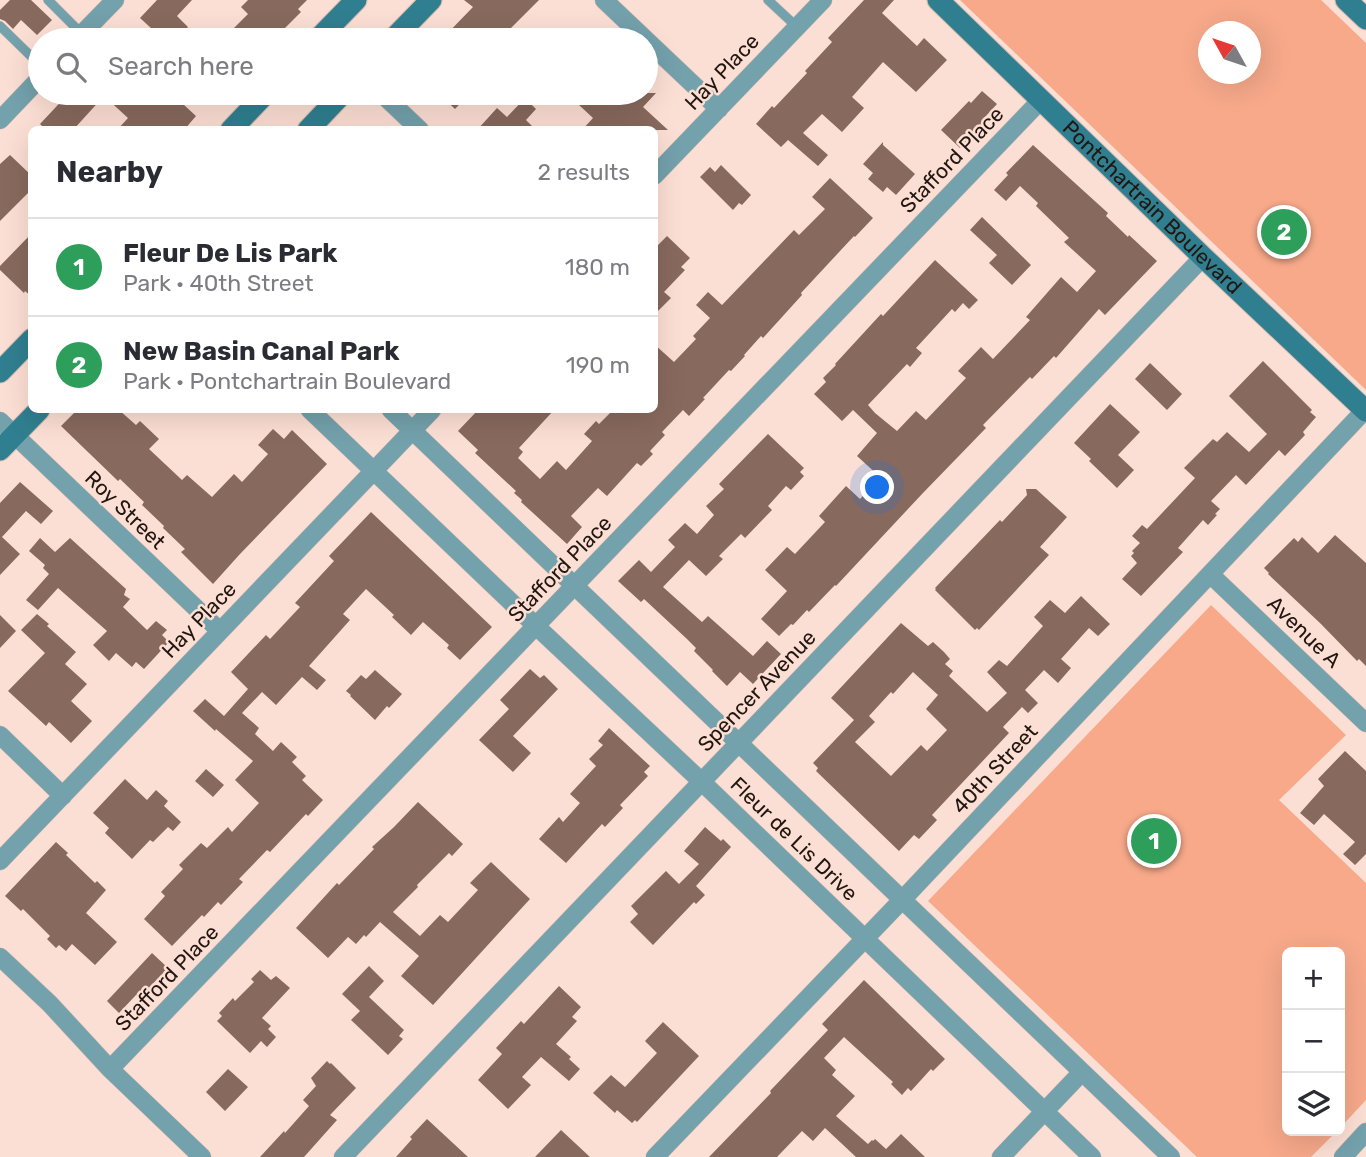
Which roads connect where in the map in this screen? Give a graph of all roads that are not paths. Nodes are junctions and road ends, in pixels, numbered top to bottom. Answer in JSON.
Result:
{"nodes":[{"id":1,"x":48,"y":0,"type":"edge"},
{"id":2,"x":115,"y":0,"type":"edge"},
{"id":3,"x":356,"y":0,"type":"edge"},
{"id":4,"x":430,"y":0,"type":"edge"},
{"id":5,"x":604,"y":0,"type":"edge"},
{"id":6,"x":768,"y":0,"type":"edge"},
{"id":7,"x":823,"y":0,"type":"edge"},
{"id":8,"x":938,"y":0,"type":"edge"},
{"id":9,"x":1349,"y":1,"type":"edge"},
{"id":10,"x":1366,"y":19,"type":"edge"},
{"id":11,"x":0,"y":26,"type":"edge"},
{"id":12,"x":797,"y":27,"type":"junction"},
{"id":13,"x":71,"y":28,"type":"edge"},
{"id":14,"x":88,"y":28,"type":"edge"},
{"id":15,"x":331,"y":28,"type":"edge"},
{"id":16,"x":404,"y":28,"type":"edge"},
{"id":17,"x":634,"y":28,"type":"edge"},
{"id":18,"x":658,"y":51,"type":"edge"},
{"id":19,"x":28,"y":53,"type":"edge"},
{"id":20,"x":28,"y":91,"type":"edge"},
{"id":21,"x":1042,"y":99,"type":"junction"},
{"id":22,"x":255,"y":105,"type":"edge"},
{"id":23,"x":332,"y":105,"type":"edge"},
{"id":24,"x":393,"y":105,"type":"edge"},
{"id":25,"x":719,"y":108,"type":"junction"},
{"id":26,"x":0,"y":120,"type":"edge"},
{"id":27,"x":235,"y":126,"type":"edge"},
{"id":28,"x":312,"y":126,"type":"edge"},
{"id":29,"x":415,"y":126,"type":"edge"},
{"id":30,"x":658,"y":172,"type":"edge"},
{"id":31,"x":1203,"y":257,"type":"junction"},
{"id":32,"x":28,"y":343,"type":"edge"},
{"id":33,"x":0,"y":372,"type":"edge"},
{"id":34,"x":1365,"y":411,"type":"edge"},
{"id":35,"x":35,"y":413,"type":"edge"},
{"id":36,"x":313,"y":413,"type":"edge"},
{"id":37,"x":394,"y":413,"type":"edge"},
{"id":38,"x":429,"y":413,"type":"edge"},
{"id":39,"x":412,"y":430,"type":"junction"},
{"id":40,"x":5,"y":435,"type":"edge"},
{"id":41,"x":373,"y":470,"type":"junction"},
{"id":42,"x":1211,"y":575,"type":"junction"},
{"id":43,"x":575,"y":585,"type":"junction"},
{"id":44,"x":536,"y":626,"type":"junction"},
{"id":45,"x":220,"y":631,"type":"junction"},
{"id":46,"x":1366,"y":723,"type":"edge"},
{"id":47,"x":0,"y":735,"type":"edge"},
{"id":48,"x":739,"y":743,"type":"junction"},
{"id":49,"x":702,"y":782,"type":"junction"},
{"id":50,"x":63,"y":796,"type":"junction"},
{"id":51,"x":0,"y":861,"type":"edge"},
{"id":52,"x":902,"y":900,"type":"junction"},
{"id":53,"x":864,"y":939,"type":"junction"},
{"id":54,"x":0,"y":957,"type":"edge"},
{"id":55,"x":110,"y":1069,"type":"junction"},
{"id":56,"x":1082,"y":1072,"type":"junction"},
{"id":57,"x":1044,"y":1112,"type":"junction"},
{"id":58,"x":1366,"y":1132,"type":"edge"},
{"id":59,"x":202,"y":1157,"type":"edge"},
{"id":60,"x":343,"y":1157,"type":"edge"},
{"id":61,"x":654,"y":1157,"type":"edge"},
{"id":62,"x":1001,"y":1157,"type":"edge"},
{"id":63,"x":1091,"y":1157,"type":"edge"},
{"id":64,"x":1171,"y":1157,"type":"edge"},
{"id":65,"x":1343,"y":1157,"type":"edge"}],
"edges":[{"from":1,"to":13,"type":"lane"},
{"from":2,"to":14,"type":"street"},
{"from":3,"to":15,"type":"main road"},
{"from":4,"to":16,"type":"main road"},
{"from":5,"to":17,"type":"street"},
{"from":6,"to":12,"type":"lane"},
{"from":7,"to":12,"type":"street","name":"Hay Place"},
{"from":8,"to":21,"type":"main road","name":"Pontchartrain Boulevard"},
{"from":9,"to":10,"type":"main road"},
{"from":11,"to":19,"type":"lane"},
{"from":12,"to":25,"type":"street","name":"Hay Place"},
{"from":18,"to":25,"type":"street"},
{"from":20,"to":26,"type":"street"},
{"from":21,"to":31,"type":"main road","name":"Pontchartrain Boulevard"},
{"from":21,"to":43,"type":"street","name":"Stafford Place"},
{"from":22,"to":27,"type":"main road"},
{"from":23,"to":28,"type":"main road"},
{"from":24,"to":29,"type":"street"},
{"from":25,"to":30,"type":"street","name":"Hay Place"},
{"from":31,"to":34,"type":"main road","name":"Pontchartrain Boulevard"},
{"from":31,"to":48,"type":"street","name":"Spencer Avenue"},
{"from":32,"to":33,"type":"main road"},
{"from":34,"to":42,"type":"street","name":"40th Street"},
{"from":35,"to":40,"type":"main road"},
{"from":36,"to":41,"type":"street","name":"Fleur de Lis Drive"},
{"from":37,"to":39,"type":"street","name":"Fleur de Lis Drive"},
{"from":38,"to":39,"type":"street","name":"Hay Place"},
{"from":39,"to":41,"type":"street","name":"Hay Place"},
{"from":39,"to":43,"type":"street","name":"Fleur de Lis Drive"},
{"from":40,"to":45,"type":"street","name":"Roy Street"},
{"from":41,"to":44,"type":"street","name":"Fleur de Lis Drive"},
{"from":41,"to":45,"type":"street","name":"Hay Place"},
{"from":42,"to":46,"type":"street","name":"Avenue A"},
{"from":42,"to":52,"type":"street","name":"40th Street"},
{"from":43,"to":44,"type":"street","name":"Stafford Place"},
{"from":43,"to":48,"type":"street","name":"Fleur de Lis Drive"},
{"from":44,"to":49,"type":"street","name":"Fleur de Lis Drive"},
{"from":44,"to":55,"type":"street","name":"Stafford Place"},
{"from":45,"to":50,"type":"street","name":"Hay Place"},
{"from":47,"to":50,"type":"street"},
{"from":48,"to":49,"type":"street","name":"Spencer Avenue"},
{"from":48,"to":52,"type":"street","name":"Fleur de Lis Drive"},
{"from":49,"to":53,"type":"street","name":"Fleur de Lis Drive"},
{"from":49,"to":60,"type":"street","name":"Spencer Avenue"},
{"from":50,"to":51,"type":"street","name":"Hay Place"},
{"from":52,"to":53,"type":"street","name":"40th Street"},
{"from":52,"to":56,"type":"street","name":"Fleur de Lis Drive"},
{"from":53,"to":57,"type":"street","name":"Fleur de Lis Drive"},
{"from":53,"to":61,"type":"street","name":"40th Street"},
{"from":54,"to":55,"type":"street"},
{"from":55,"to":59,"type":"street"},
{"from":56,"to":57,"type":"street"},
{"from":56,"to":64,"type":"street","name":"Fleur de Lis Drive"},
{"from":57,"to":62,"type":"street"},
{"from":57,"to":63,"type":"street","name":"Fleur de Lis Drive"},
{"from":58,"to":65,"type":"street"}]}
